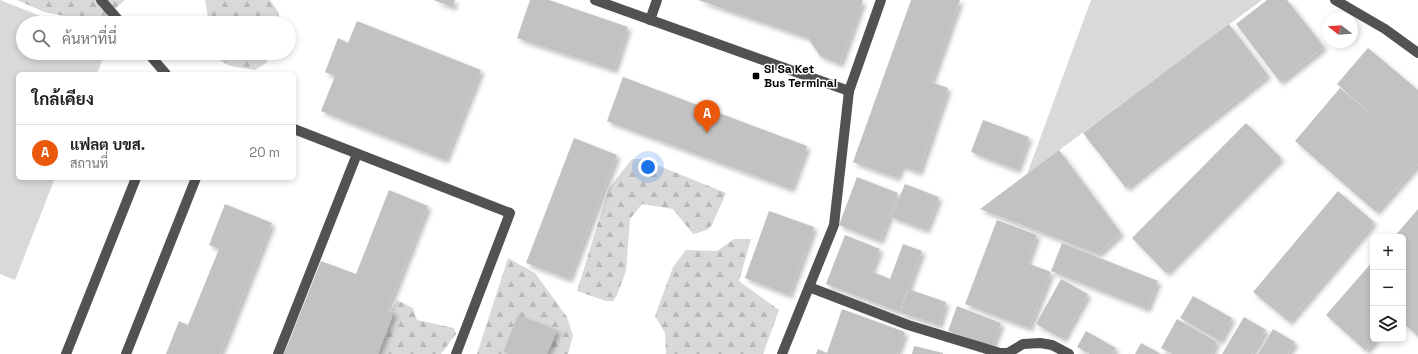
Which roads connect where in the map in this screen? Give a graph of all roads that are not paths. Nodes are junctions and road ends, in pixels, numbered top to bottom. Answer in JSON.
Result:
{"nodes":[{"id":1,"x":101,"y":0,"type":"edge"},
{"id":2,"x":595,"y":0,"type":"edge"},
{"id":3,"x":657,"y":0,"type":"edge"},
{"id":4,"x":881,"y":0,"type":"edge"},
{"id":5,"x":1335,"y":0,"type":"edge"},
{"id":6,"x":115,"y":16,"type":"edge"},
{"id":7,"x":650,"y":20,"type":"junction"},
{"id":8,"x":1418,"y":53,"type":"edge"},
{"id":9,"x":154,"y":60,"type":"edge"},
{"id":10,"x":164,"y":72,"type":"edge"},
{"id":11,"x":849,"y":91,"type":"junction"},
{"id":12,"x":296,"y":130,"type":"edge"},
{"id":13,"x":357,"y":154,"type":"junction"},
{"id":14,"x":135,"y":180,"type":"edge"},
{"id":15,"x":195,"y":180,"type":"edge"},
{"id":16,"x":809,"y":287,"type":"junction"},
{"id":17,"x":66,"y":354,"type":"edge"},
{"id":18,"x":126,"y":354,"type":"edge"},
{"id":19,"x":278,"y":354,"type":"edge"},
{"id":20,"x":456,"y":354,"type":"edge"},
{"id":21,"x":782,"y":354,"type":"edge"},
{"id":22,"x":1068,"y":354,"type":"edge"}],
"edges":[{"from":1,"to":6,"type":"street"},
{"from":2,"to":7,"type":"street"},
{"from":3,"to":7,"type":"street"},
{"from":4,"to":11,"type":"street"},
{"from":5,"to":8,"type":"street"},
{"from":7,"to":11,"type":"street"},
{"from":9,"to":10,"type":"street"},
{"from":11,"to":16,"type":"street"},
{"from":12,"to":13,"type":"street"},
{"from":13,"to":19,"type":"street"},
{"from":13,"to":20,"type":"street"},
{"from":14,"to":17,"type":"street"},
{"from":15,"to":18,"type":"street"},
{"from":16,"to":21,"type":"street"},
{"from":16,"to":22,"type":"street"}]}
